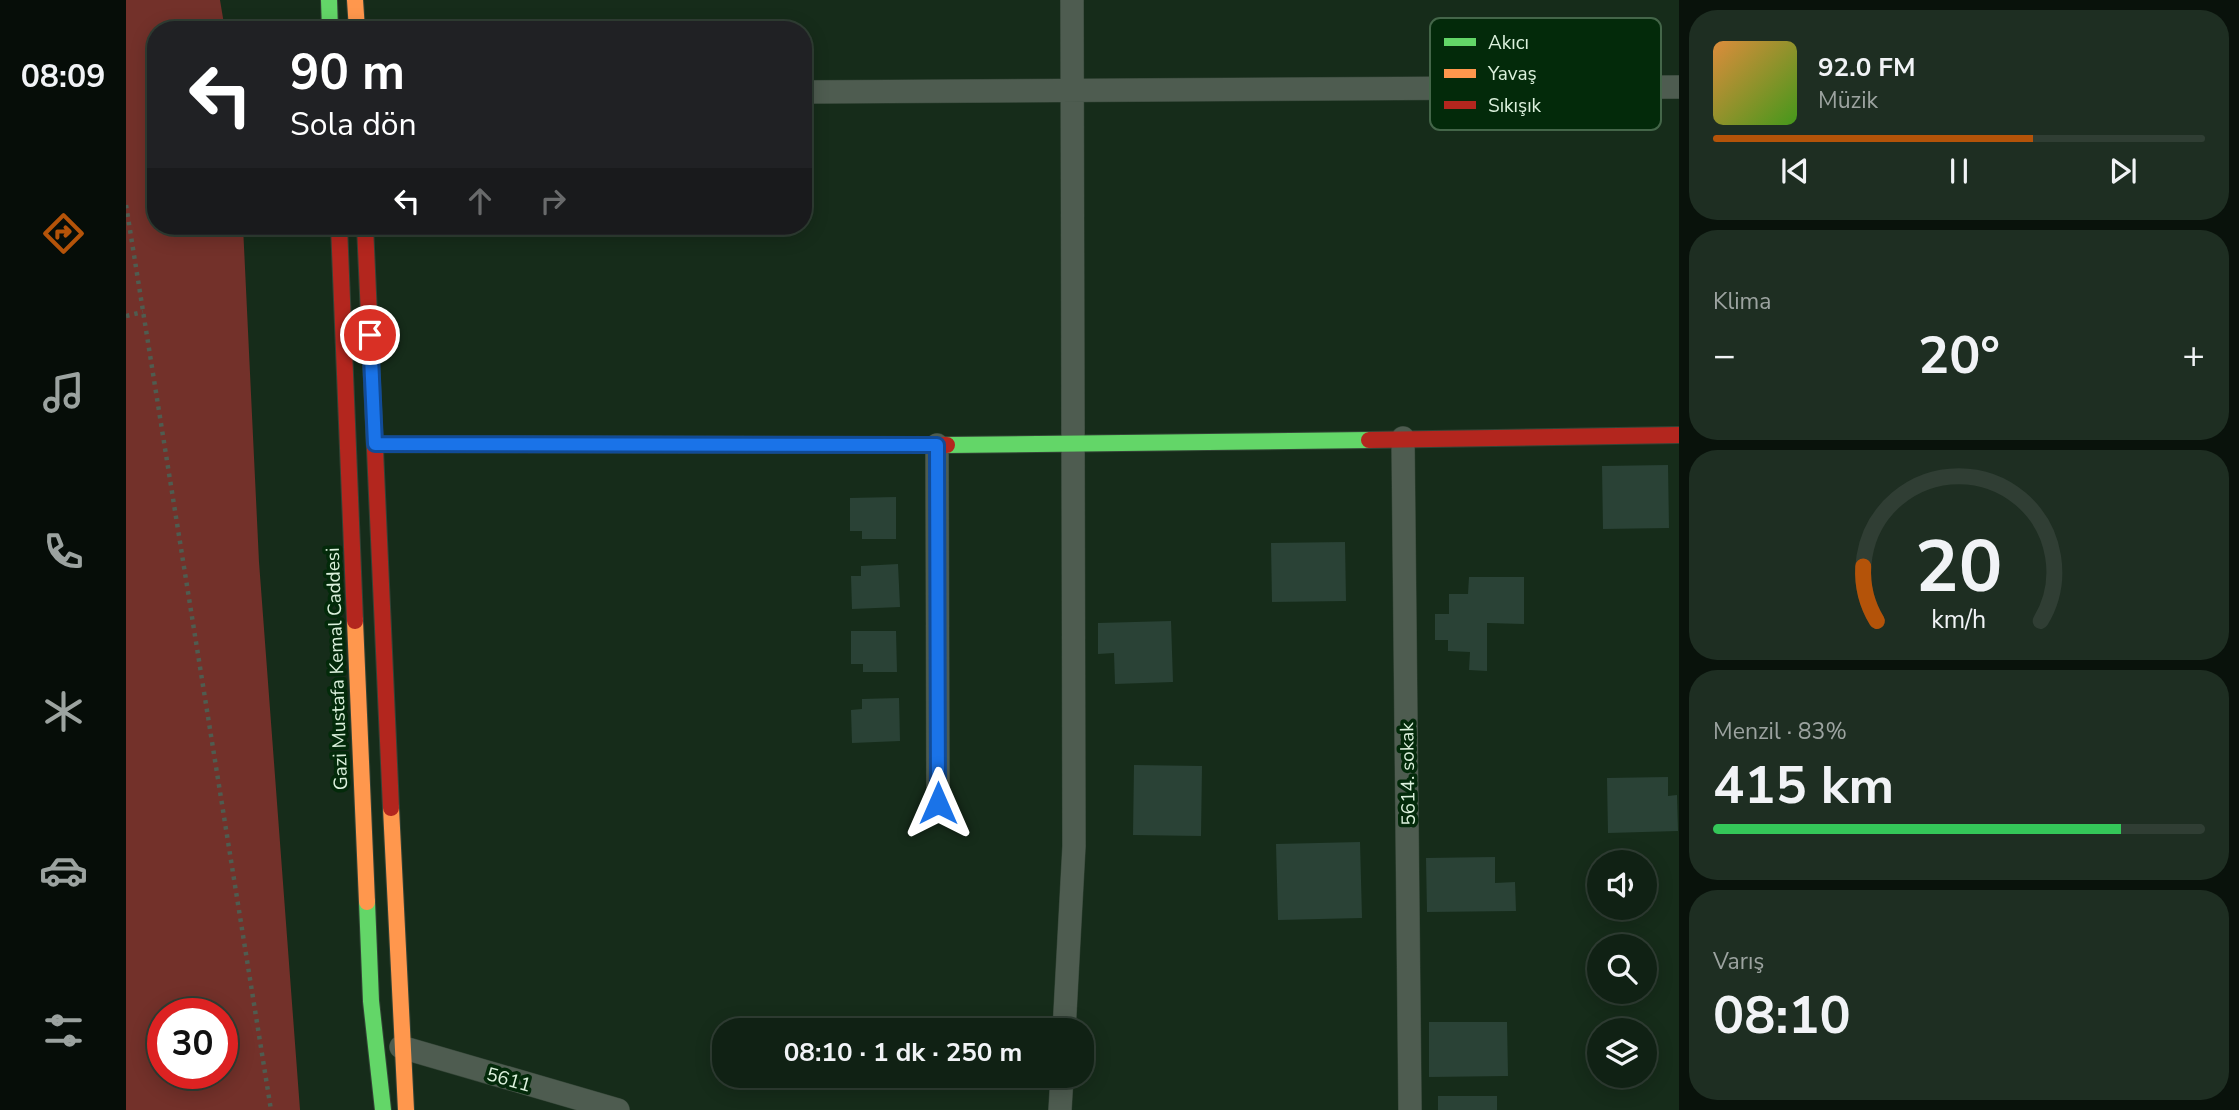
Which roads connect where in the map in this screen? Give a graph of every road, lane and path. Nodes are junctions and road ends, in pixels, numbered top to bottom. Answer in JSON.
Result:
{"nodes":[{"id":1,"x":329,"y":0,"type":"edge"},
{"id":2,"x":355,"y":0,"type":"edge"},
{"id":3,"x":1072,"y":0,"type":"edge"},
{"id":4,"x":330,"y":21,"type":"edge"},
{"id":5,"x":356,"y":21,"type":"edge"},
{"id":6,"x":1661,"y":87,"type":"edge"},
{"id":7,"x":1679,"y":87,"type":"edge"},
{"id":8,"x":1430,"y":88,"type":"edge"},
{"id":9,"x":1073,"y":90,"type":"junction"},
{"id":10,"x":812,"y":92,"type":"edge"},
{"id":11,"x":126,"y":205,"type":"edge"},
{"id":12,"x":338,"y":235,"type":"edge"},
{"id":13,"x":365,"y":235,"type":"edge"},
{"id":14,"x":143,"y":312,"type":"junction"},
{"id":15,"x":126,"y":316,"type":"edge"},
{"id":16,"x":1679,"y":436,"type":"edge"},
{"id":17,"x":1404,"y":438,"type":"junction"},
{"id":18,"x":375,"y":444,"type":"junction"},
{"id":19,"x":937,"y":445,"type":"junction"},
{"id":20,"x":1075,"y":445,"type":"junction"},
{"id":21,"x":938,"y":803,"type":"dead end"},
{"id":22,"x":1065,"y":1018,"type":"edge"},
{"id":23,"x":401,"y":1047,"type":"junction"},
{"id":24,"x":1061,"y":1088,"type":"edge"},
{"id":25,"x":271,"y":1110,"type":"edge"},
{"id":26,"x":383,"y":1110,"type":"edge"},
{"id":27,"x":406,"y":1110,"type":"edge"},
{"id":28,"x":618,"y":1110,"type":"edge"},
{"id":29,"x":1060,"y":1110,"type":"edge"},
{"id":30,"x":1410,"y":1110,"type":"edge"}],
"edges":[{"from":1,"to":4,"type":"street"},
{"from":2,"to":5,"type":"street"},
{"from":3,"to":9,"type":"street"},
{"from":6,"to":7,"type":"street"},
{"from":8,"to":9,"type":"street"},
{"from":9,"to":10,"type":"street"},
{"from":9,"to":20,"type":"street"},
{"from":11,"to":14,"type":"path"},
{"from":12,"to":26,"type":"street","name":"Gazi Mustafa Kemal Caddesi"},
{"from":13,"to":18,"type":"street"},
{"from":14,"to":15,"type":"path"},
{"from":14,"to":25,"type":"path"},
{"from":16,"to":17,"type":"street"},
{"from":17,"to":20,"type":"street"},
{"from":17,"to":30,"type":"street","name":"5614. sokak"},
{"from":18,"to":19,"type":"street"},
{"from":18,"to":23,"type":"street"},
{"from":19,"to":20,"type":"street"},
{"from":19,"to":21,"type":"street"},
{"from":20,"to":22,"type":"street"},
{"from":23,"to":27,"type":"street"},
{"from":23,"to":28,"type":"street","name":"5611"},
{"from":24,"to":29,"type":"street"}]}
